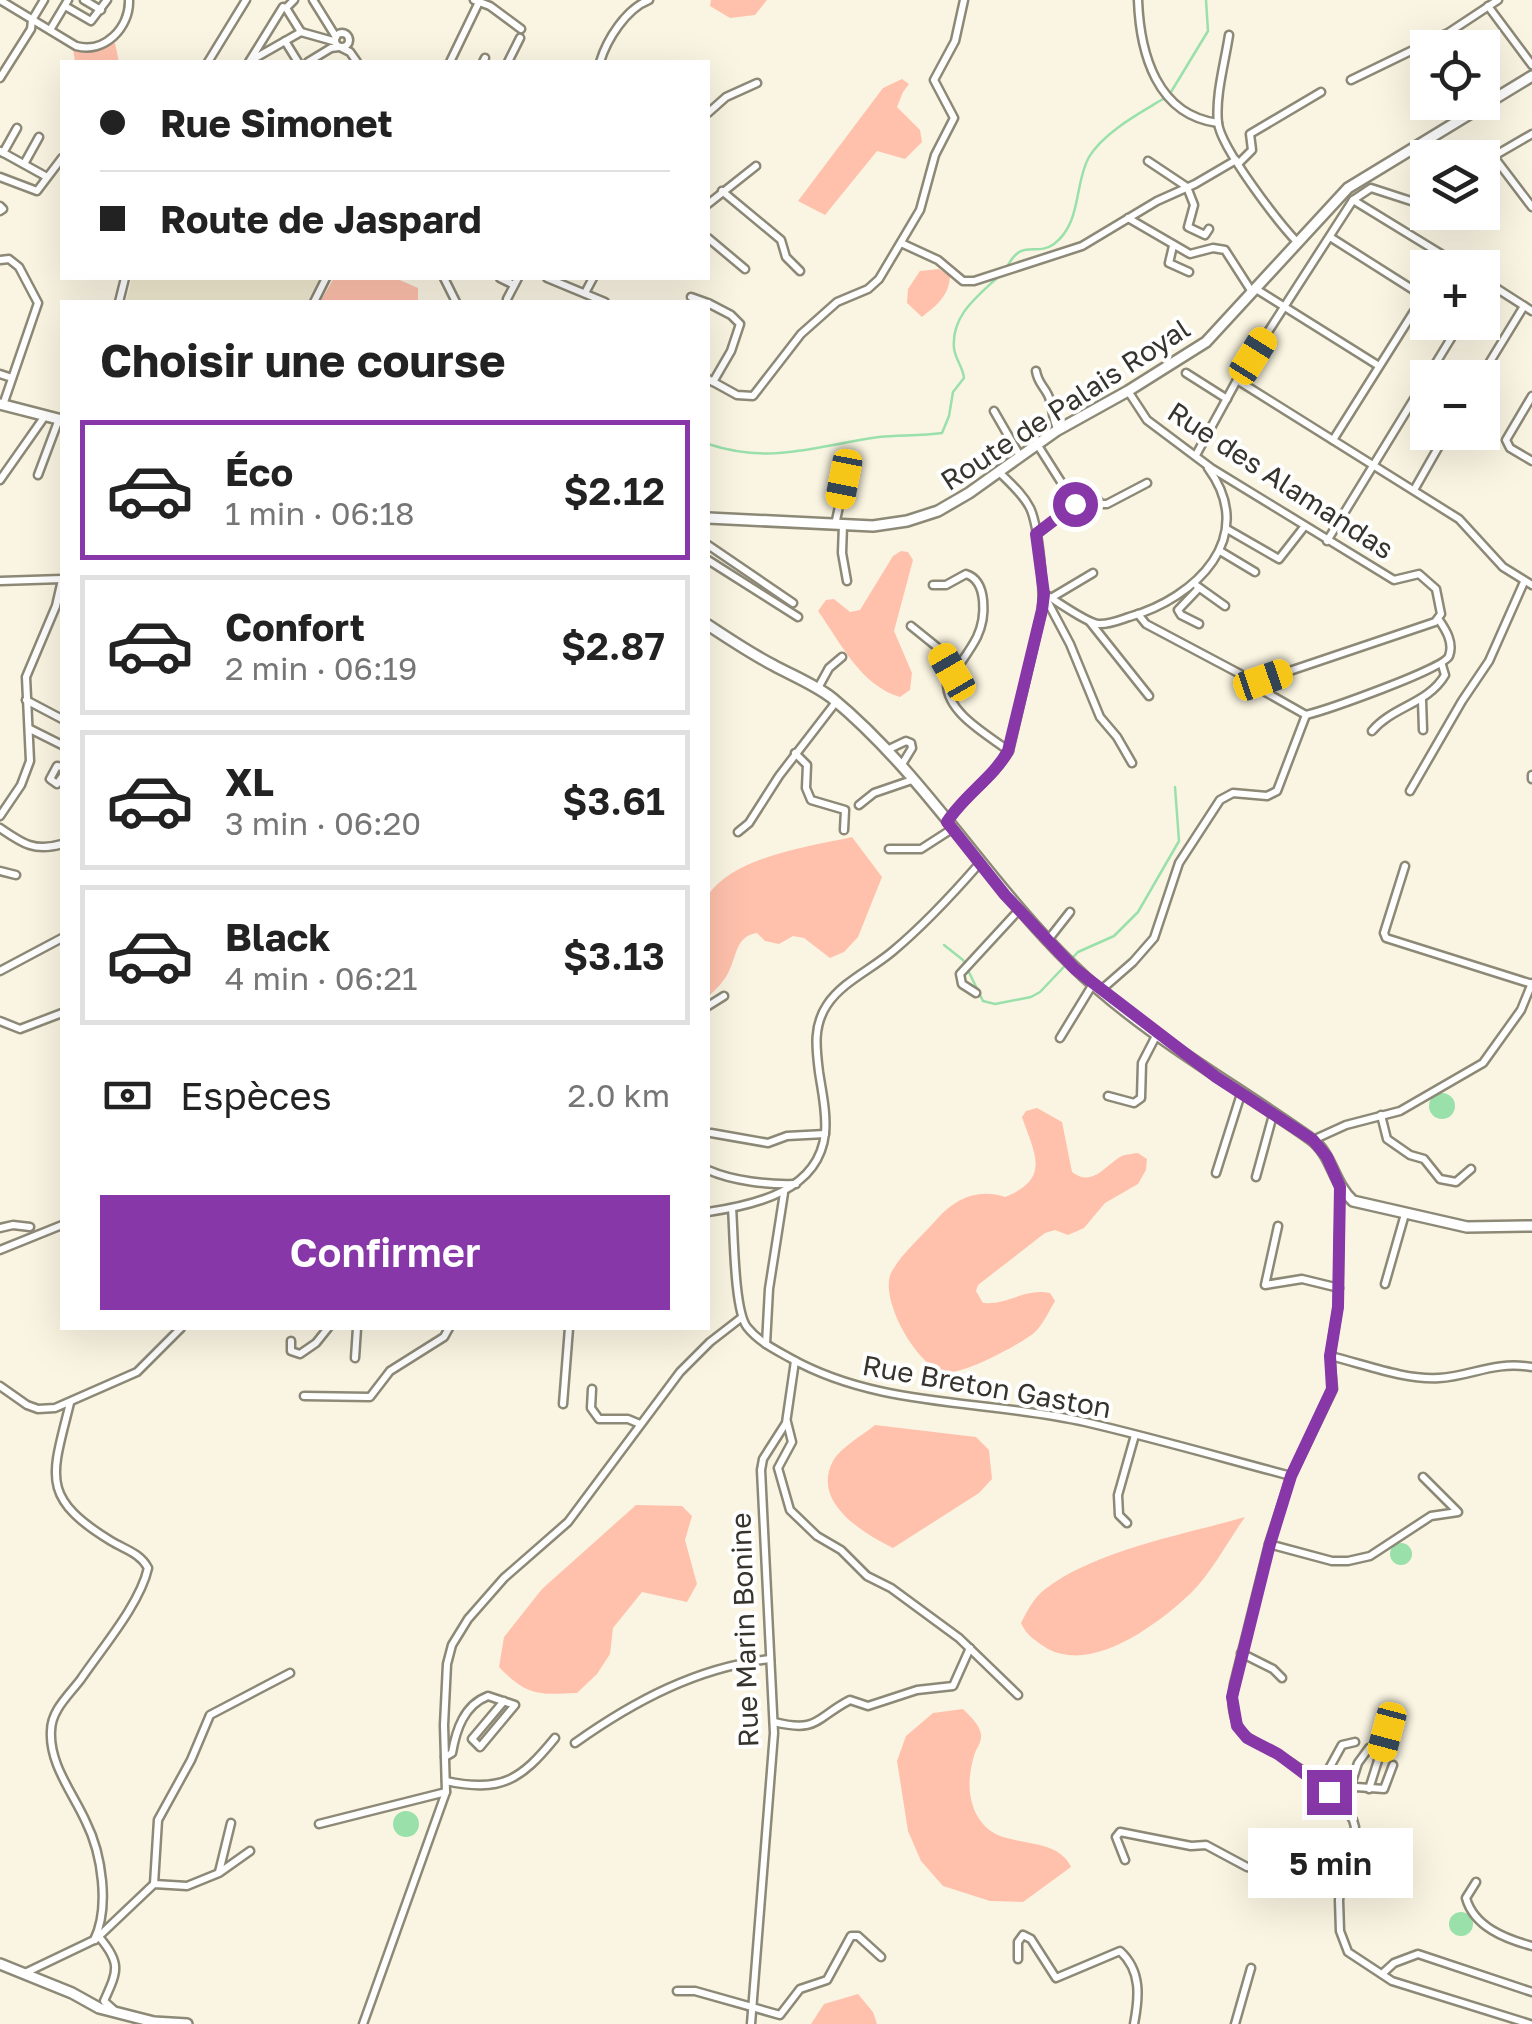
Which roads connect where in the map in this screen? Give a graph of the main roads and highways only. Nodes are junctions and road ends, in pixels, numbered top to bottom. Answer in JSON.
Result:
{"nodes":[{"id":1,"x":1532,"y":76,"type":"edge"},
{"id":2,"x":2,"y":405,"type":"edge"},
{"id":3,"x":60,"y":420,"type":"edge"},
{"id":4,"x":710,"y":518,"type":"edge"},
{"id":5,"x":710,"y":627,"type":"edge"},
{"id":6,"x":1532,"y":1226,"type":"edge"},
{"id":7,"x":0,"y":1964,"type":"edge"},
{"id":8,"x":187,"y":2024,"type":"edge"}],
"edges":[{"from":1,"to":4,"type":"main road","name":"Route de Palais Royal"},
{"from":2,"to":3,"type":"main road"},
{"from":5,"to":6,"type":"main road"},
{"from":7,"to":8,"type":"main road"}]}
